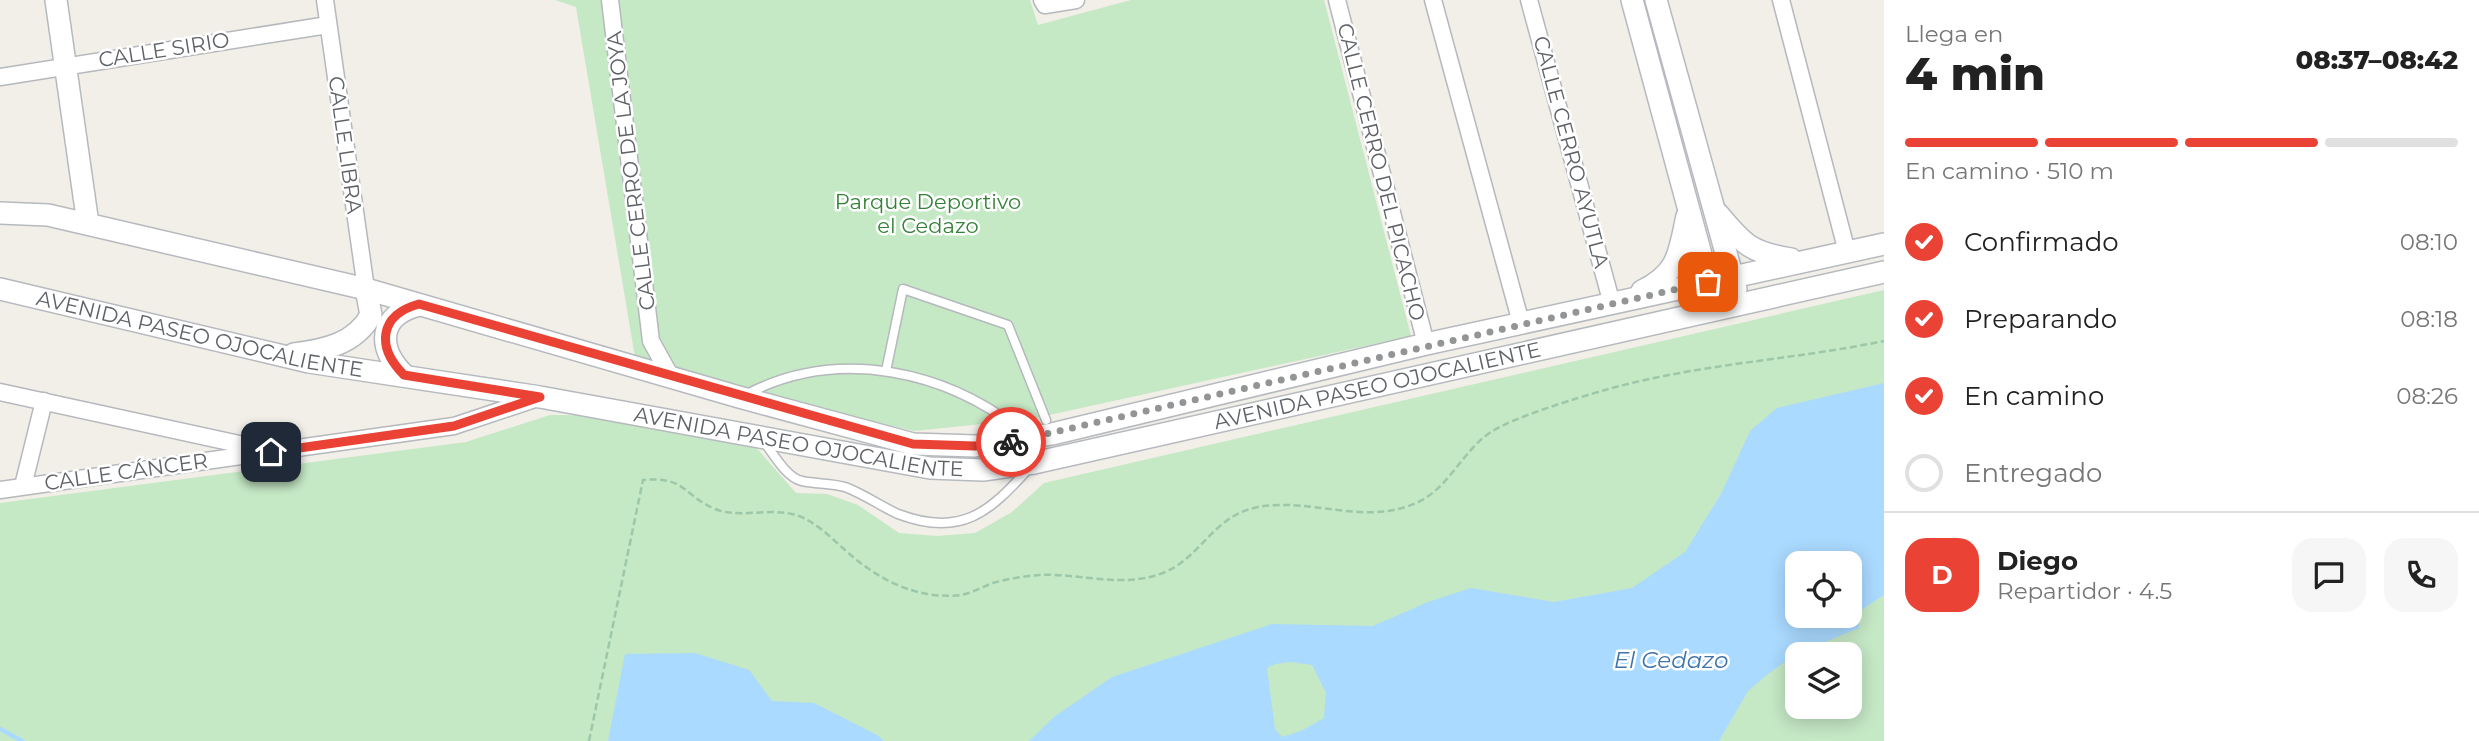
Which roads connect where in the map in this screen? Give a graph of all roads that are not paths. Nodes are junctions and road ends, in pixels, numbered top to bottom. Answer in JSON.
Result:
{"nodes":[{"id":1,"x":56,"y":0,"type":"edge"},
{"id":2,"x":324,"y":0,"type":"edge"},
{"id":3,"x":610,"y":0,"type":"edge"},
{"id":4,"x":1076,"y":0,"type":"edge"},
{"id":5,"x":1337,"y":0,"type":"edge"},
{"id":6,"x":1433,"y":0,"type":"edge"},
{"id":7,"x":1529,"y":0,"type":"edge"},
{"id":8,"x":1632,"y":0,"type":"edge"},
{"id":9,"x":1656,"y":0,"type":"edge"},
{"id":10,"x":1780,"y":0,"type":"edge"},
{"id":11,"x":1044,"y":2,"type":"edge"},
{"id":12,"x":328,"y":25,"type":"junction"},
{"id":13,"x":67,"y":65,"type":"junction"},
{"id":14,"x":0,"y":77,"type":"edge"},
{"id":15,"x":0,"y":204,"type":"edge"},
{"id":16,"x":1712,"y":207,"type":"junction"},
{"id":17,"x":1689,"y":211,"type":"junction"},
{"id":18,"x":0,"y":213,"type":"edge"},
{"id":19,"x":41,"y":214,"type":"junction"},
{"id":20,"x":89,"y":224,"type":"junction"},
{"id":21,"x":1884,"y":244,"type":"edge"},
{"id":22,"x":1847,"y":252,"type":"junction"},
{"id":23,"x":1807,"y":261,"type":"junction"},
{"id":24,"x":1884,"y":272,"type":"edge"},
{"id":25,"x":1732,"y":277,"type":"junction"},
{"id":26,"x":1708,"y":282,"type":"junction"},
{"id":27,"x":0,"y":289,"type":"edge"},
{"id":28,"x":366,"y":289,"type":"junction"},
{"id":29,"x":1617,"y":302,"type":"junction"},
{"id":30,"x":419,"y":304,"type":"junction"},
{"id":31,"x":1740,"y":304,"type":"junction"},
{"id":32,"x":1716,"y":310,"type":"junction"},
{"id":33,"x":1521,"y":323,"type":"junction"},
{"id":34,"x":651,"y":341,"type":"junction"},
{"id":35,"x":1426,"y":344,"type":"junction"},
{"id":36,"x":281,"y":355,"type":"junction"},
{"id":37,"x":633,"y":366,"type":"junction"},
{"id":38,"x":886,"y":371,"type":"junction"},
{"id":39,"x":404,"y":375,"type":"junction"},
{"id":40,"x":671,"y":376,"type":"junction"},
{"id":41,"x":0,"y":392,"type":"edge"},
{"id":42,"x":540,"y":397,"type":"junction"},
{"id":43,"x":739,"y":397,"type":"junction"},
{"id":44,"x":44,"y":401,"type":"junction"},
{"id":45,"x":1046,"y":420,"type":"dead end"},
{"id":46,"x":761,"y":438,"type":"junction"},
{"id":47,"x":1031,"y":439,"type":"junction"},
{"id":48,"x":271,"y":452,"type":"junction"},
{"id":49,"x":1034,"y":463,"type":"junction"},
{"id":50,"x":23,"y":486,"type":"junction"},
{"id":51,"x":0,"y":490,"type":"edge"}],
"edges":[{"from":1,"to":13,"type":"main road"},
{"from":2,"to":12,"type":"street","name":"CALLE LIBRA"},
{"from":3,"to":34,"type":"street","name":"CALLE CERRO DE LA JOYA"},
{"from":4,"to":11,"type":"street"},
{"from":5,"to":35,"type":"street","name":"CALLE CERRO DEL PICACHO"},
{"from":6,"to":33,"type":"street"},
{"from":7,"to":29,"type":"street","name":"CALLE CERRO AYUTLA"},
{"from":8,"to":17,"type":"main road"},
{"from":9,"to":16,"type":"main road"},
{"from":10,"to":22,"type":"street"},
{"from":12,"to":13,"type":"street","name":"CALLE SIRIO"},
{"from":12,"to":28,"type":"street","name":"CALLE LIBRA"},
{"from":13,"to":14,"type":"street","name":"CALLE SIRIO"},
{"from":13,"to":20,"type":"main road"},
{"from":15,"to":19,"type":"street"},
{"from":16,"to":23,"type":"main road"},
{"from":16,"to":25,"type":"main road"},
{"from":17,"to":26,"type":"main road"},
{"from":17,"to":29,"type":"main road"},
{"from":18,"to":19,"type":"main road","name":"AVENIDA PASEO OJOCALIENTE"},
{"from":19,"to":20,"type":"main road","name":"AVENIDA PASEO OJOCALIENTE"},
{"from":20,"to":28,"type":"main road","name":"AVENIDA PASEO OJOCALIENTE"},
{"from":21,"to":22,"type":"main road","name":"AVENIDA PASEO OJOCALIENTE"},
{"from":22,"to":23,"type":"main road","name":"AVENIDA PASEO OJOCALIENTE"},
{"from":23,"to":25,"type":"main road","name":"AVENIDA PASEO OJOCALIENTE"},
{"from":24,"to":31,"type":"main road","name":"AVENIDA PASEO OJOCALIENTE"},
{"from":25,"to":26,"type":"main road","name":"AVENIDA PASEO OJOCALIENTE"},
{"from":25,"to":31,"type":"main road"},
{"from":26,"to":29,"type":"main road","name":"AVENIDA PASEO OJOCALIENTE"},
{"from":26,"to":32,"type":"main road"},
{"from":27,"to":36,"type":"main road","name":"AVENIDA PASEO OJOCALIENTE"},
{"from":28,"to":30,"type":"main road","name":"AVENIDA PASEO OJOCALIENTE"},
{"from":28,"to":36,"type":"main road"},
{"from":29,"to":33,"type":"main road","name":"AVENIDA PASEO OJOCALIENTE"},
{"from":30,"to":37,"type":"main road","name":"AVENIDA PASEO OJOCALIENTE"},
{"from":30,"to":39,"type":"main road"},
{"from":31,"to":32,"type":"main road","name":"AVENIDA PASEO OJOCALIENTE"},
{"from":32,"to":49,"type":"main road","name":"AVENIDA PASEO OJOCALIENTE"},
{"from":33,"to":35,"type":"main road","name":"AVENIDA PASEO OJOCALIENTE"},
{"from":34,"to":37,"type":"street"},
{"from":34,"to":40,"type":"street"},
{"from":35,"to":47,"type":"main road","name":"AVENIDA PASEO OJOCALIENTE"},
{"from":36,"to":39,"type":"main road","name":"AVENIDA PASEO OJOCALIENTE"},
{"from":37,"to":40,"type":"main road","name":"AVENIDA PASEO OJOCALIENTE"},
{"from":38,"to":43,"type":"lane"},
{"from":38,"to":45,"type":"lane"},
{"from":38,"to":47,"type":"lane"},
{"from":39,"to":42,"type":"main road","name":"AVENIDA PASEO OJOCALIENTE"},
{"from":40,"to":43,"type":"main road","name":"AVENIDA PASEO OJOCALIENTE"},
{"from":41,"to":44,"type":"street"},
{"from":42,"to":46,"type":"main road","name":"AVENIDA PASEO OJOCALIENTE"},
{"from":42,"to":48,"type":"street","name":"CALLE CÁNCER"},
{"from":43,"to":47,"type":"main road","name":"AVENIDA PASEO OJOCALIENTE"},
{"from":44,"to":48,"type":"street"},
{"from":44,"to":50,"type":"street"},
{"from":46,"to":49,"type":"main road","name":"AVENIDA PASEO OJOCALIENTE"},
{"from":46,"to":49,"type":"lane"},
{"from":48,"to":50,"type":"street","name":"CALLE CÁNCER"},
{"from":50,"to":51,"type":"street","name":"CALLE CÁNCER"}]}
